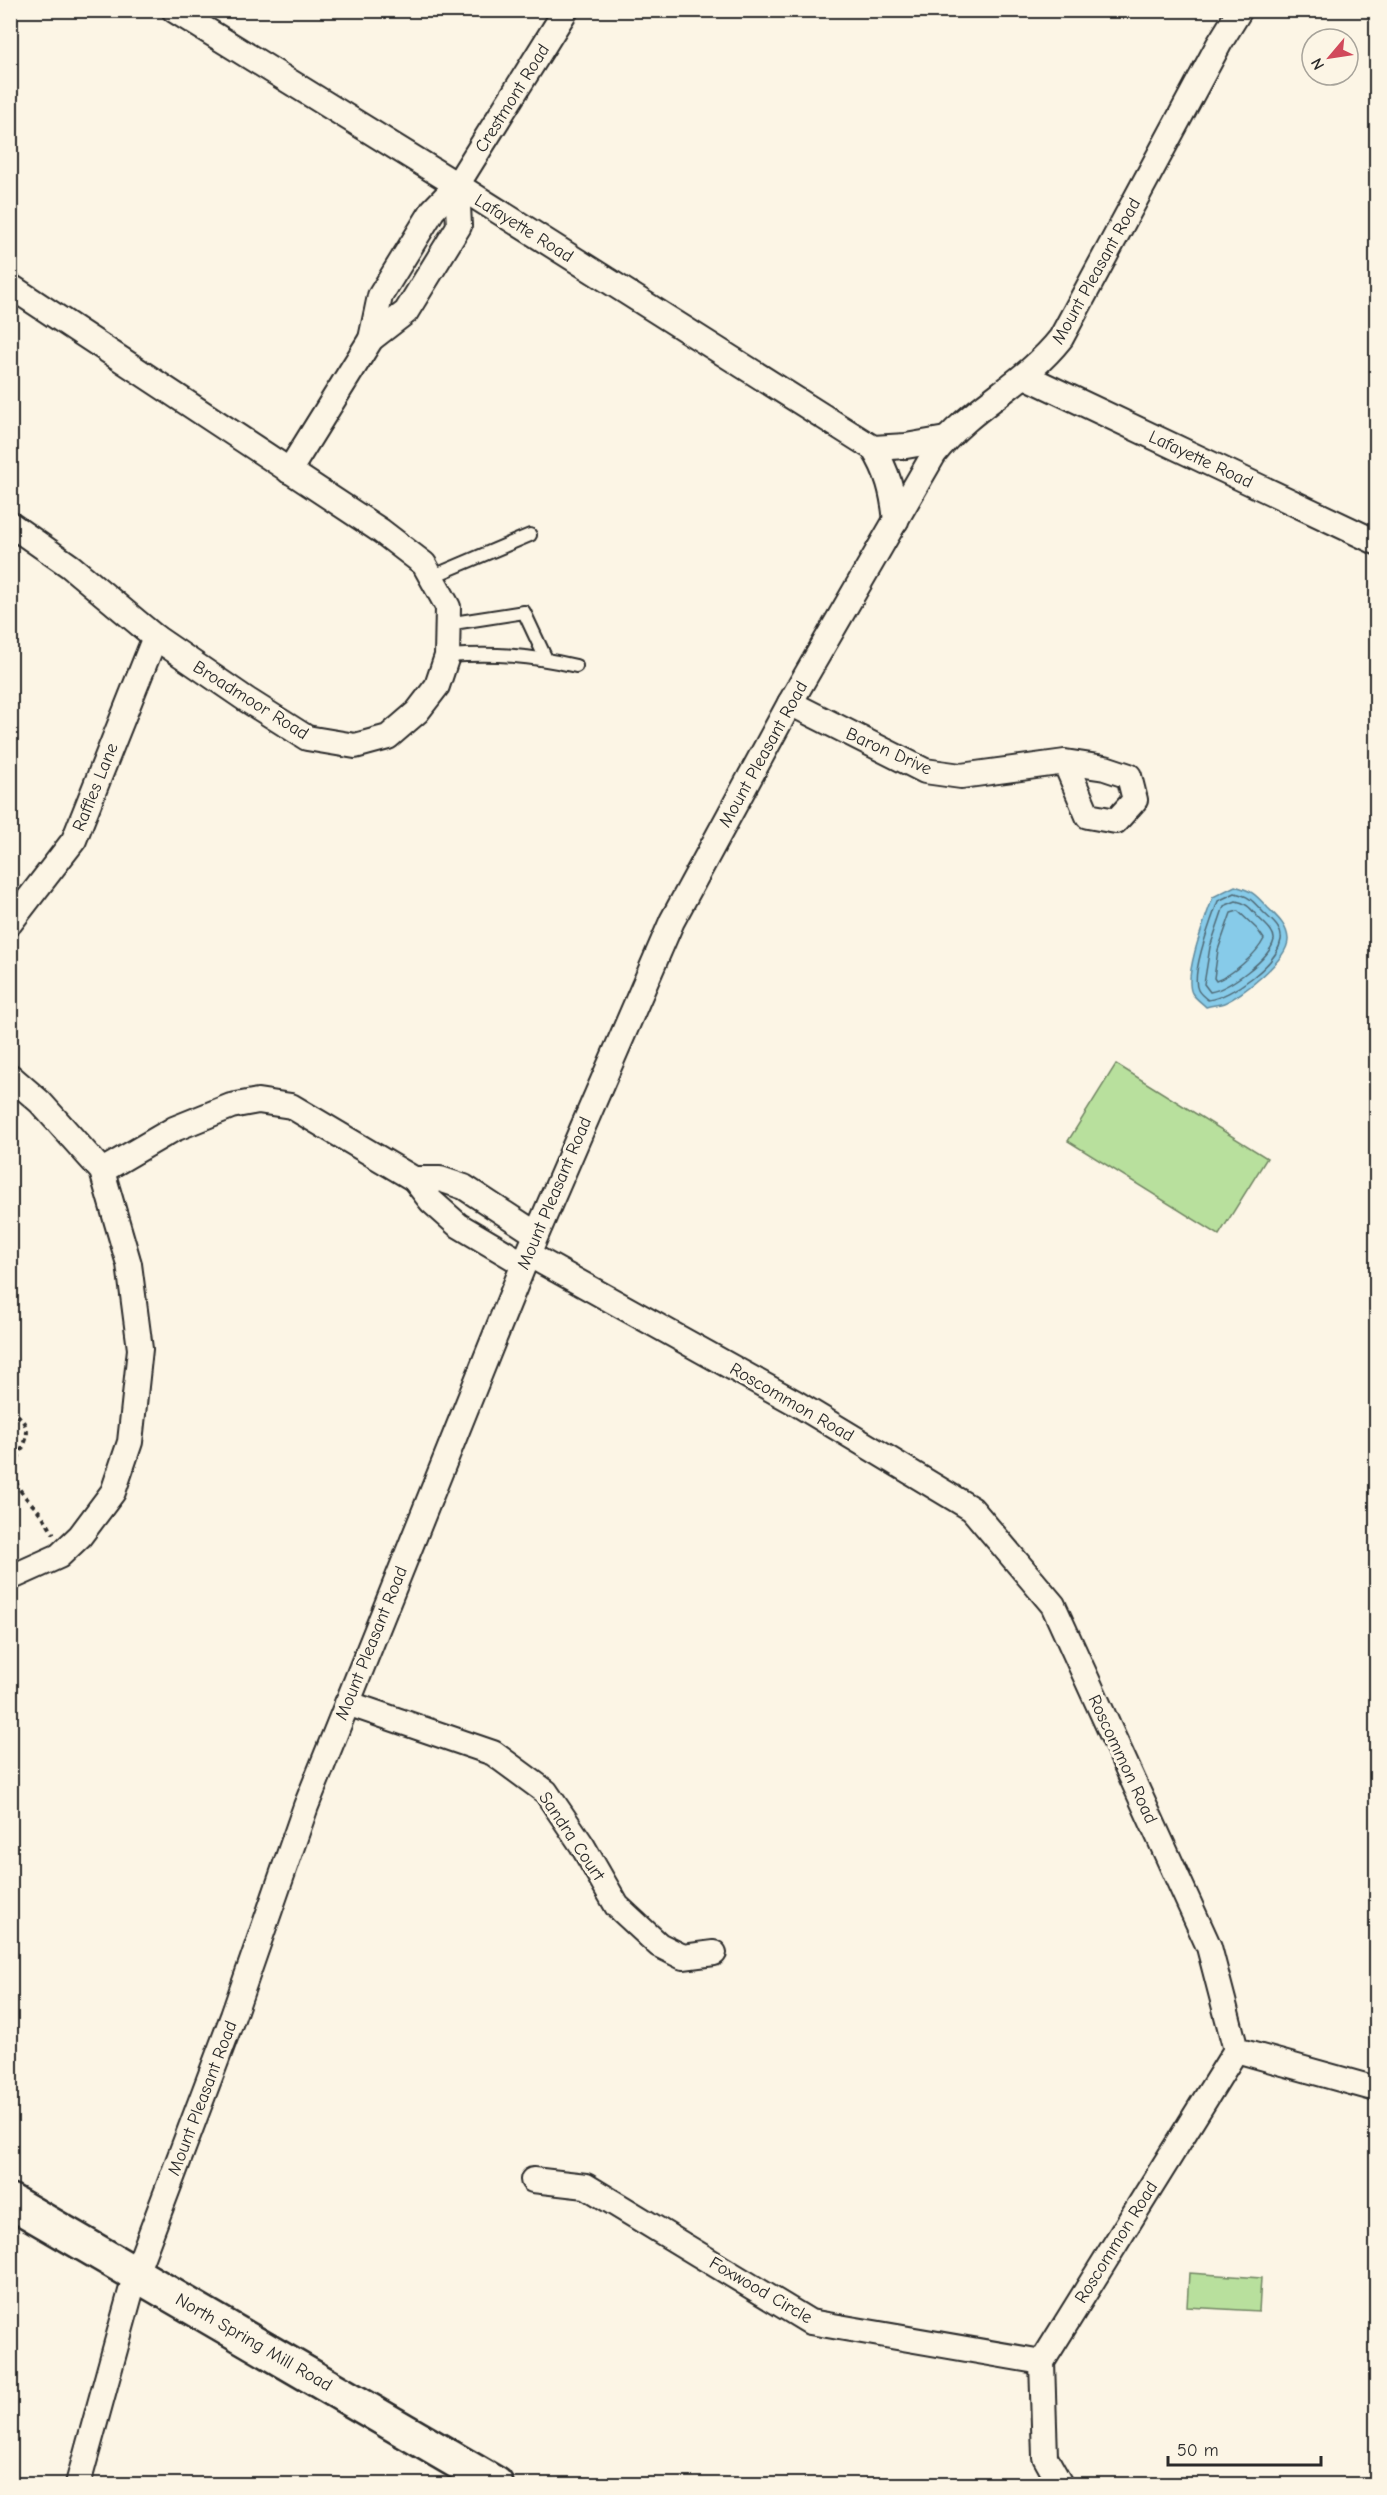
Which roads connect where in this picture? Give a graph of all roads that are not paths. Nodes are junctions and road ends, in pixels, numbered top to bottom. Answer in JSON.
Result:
{"nodes":[{"id":1,"x":174,"y":10,"type":"edge"},
{"id":2,"x":566,"y":10,"type":"edge"},
{"id":3,"x":1240,"y":10,"type":"edge"},
{"id":4,"x":457,"y":185,"type":"junction"},
{"id":5,"x":10,"y":286,"type":"edge"},
{"id":6,"x":1025,"y":376,"type":"junction"},
{"id":7,"x":946,"y":439,"type":"junction"},
{"id":8,"x":873,"y":448,"type":"junction"},
{"id":9,"x":290,"y":471,"type":"junction"},
{"id":10,"x":896,"y":520,"type":"junction"},
{"id":11,"x":10,"y":524,"type":"edge"},
{"id":12,"x":530,"y":535,"type":"dead end"},
{"id":13,"x":1377,"y":542,"type":"edge"},
{"id":14,"x":431,"y":577,"type":"junction"},
{"id":15,"x":447,"y":624,"type":"junction"},
{"id":16,"x":155,"y":637,"type":"junction"},
{"id":17,"x":447,"y":656,"type":"junction"},
{"id":18,"x":546,"y":659,"type":"junction"},
{"id":19,"x":576,"y":666,"type":"dead end"},
{"id":20,"x":790,"y":703,"type":"junction"},
{"id":21,"x":1065,"y":762,"type":"dead end"},
{"id":22,"x":10,"y":923,"type":"edge"},
{"id":23,"x":10,"y":1076,"type":"edge"},
{"id":24,"x":102,"y":1172,"type":"junction"},
{"id":25,"x":414,"y":1179,"type":"junction"},
{"id":26,"x":529,"y":1250,"type":"junction"},
{"id":27,"x":10,"y":1578,"type":"edge"},
{"id":28,"x":347,"y":1703,"type":"junction"},
{"id":29,"x":714,"y":1953,"type":"dead end"},
{"id":30,"x":1236,"y":2050,"type":"junction"},
{"id":31,"x":1377,"y":2089,"type":"edge"},
{"id":32,"x":533,"y":2180,"type":"dead end"},
{"id":33,"x":10,"y":2201,"type":"edge"},
{"id":34,"x":136,"y":2273,"type":"junction"},
{"id":35,"x":1042,"y":2362,"type":"junction"},
{"id":36,"x":78,"y":2484,"type":"edge"},
{"id":37,"x":496,"y":2484,"type":"edge"},
{"id":38,"x":1060,"y":2484,"type":"edge"}],
"edges":[{"from":1,"to":4,"type":"street","name":"Lafayette Road"},
{"from":2,"to":4,"type":"street","name":"Crestmont Road"},
{"from":3,"to":6,"type":"street","name":"Mount Pleasant Road"},
{"from":4,"to":8,"type":"street","name":"Lafayette Road"},
{"from":4,"to":9,"type":"street"},
{"from":5,"to":9,"type":"street","name":"Broadmoor Road"},
{"from":6,"to":7,"type":"street","name":"Mount Pleasant Road"},
{"from":6,"to":13,"type":"street","name":"Lafayette Road"},
{"from":7,"to":8,"type":"street"},
{"from":7,"to":10,"type":"street","name":"Mount Pleasant Road"},
{"from":8,"to":10,"type":"street","name":"Lafayette Road"},
{"from":9,"to":14,"type":"street","name":"Broadmoor Road"},
{"from":10,"to":20,"type":"street","name":"Mount Pleasant Road"},
{"from":11,"to":16,"type":"street","name":"Broadmoor Road"},
{"from":12,"to":14,"type":"lane"},
{"from":14,"to":15,"type":"street","name":"Broadmoor Road"},
{"from":15,"to":17,"type":"street","name":"Broadmoor Road"},
{"from":15,"to":18,"type":"lane"},
{"from":16,"to":17,"type":"street","name":"Broadmoor Road"},
{"from":16,"to":22,"type":"street","name":"Raffles Lane"},
{"from":17,"to":18,"type":"lane"},
{"from":18,"to":19,"type":"lane"},
{"from":20,"to":21,"type":"street","name":"Baron Drive"},
{"from":20,"to":26,"type":"street","name":"Mount Pleasant Road"},
{"from":23,"to":24,"type":"street"},
{"from":24,"to":25,"type":"street"},
{"from":24,"to":27,"type":"street"},
{"from":25,"to":26,"type":"street"},
{"from":25,"to":26,"type":"street"},
{"from":26,"to":28,"type":"street","name":"Mount Pleasant Road"},
{"from":26,"to":30,"type":"street","name":"Roscommon Road"},
{"from":28,"to":29,"type":"street","name":"Sandra Court"},
{"from":28,"to":34,"type":"street","name":"Mount Pleasant Road"},
{"from":30,"to":31,"type":"street"},
{"from":30,"to":35,"type":"street","name":"Roscommon Road"},
{"from":32,"to":35,"type":"street","name":"Foxwood Circle"},
{"from":33,"to":34,"type":"main road","name":"North Spring Mill Road"},
{"from":34,"to":36,"type":"street","name":"Mount Pleasant Road"},
{"from":34,"to":37,"type":"main road","name":"North Spring Mill Road"},
{"from":35,"to":38,"type":"street"}]}
